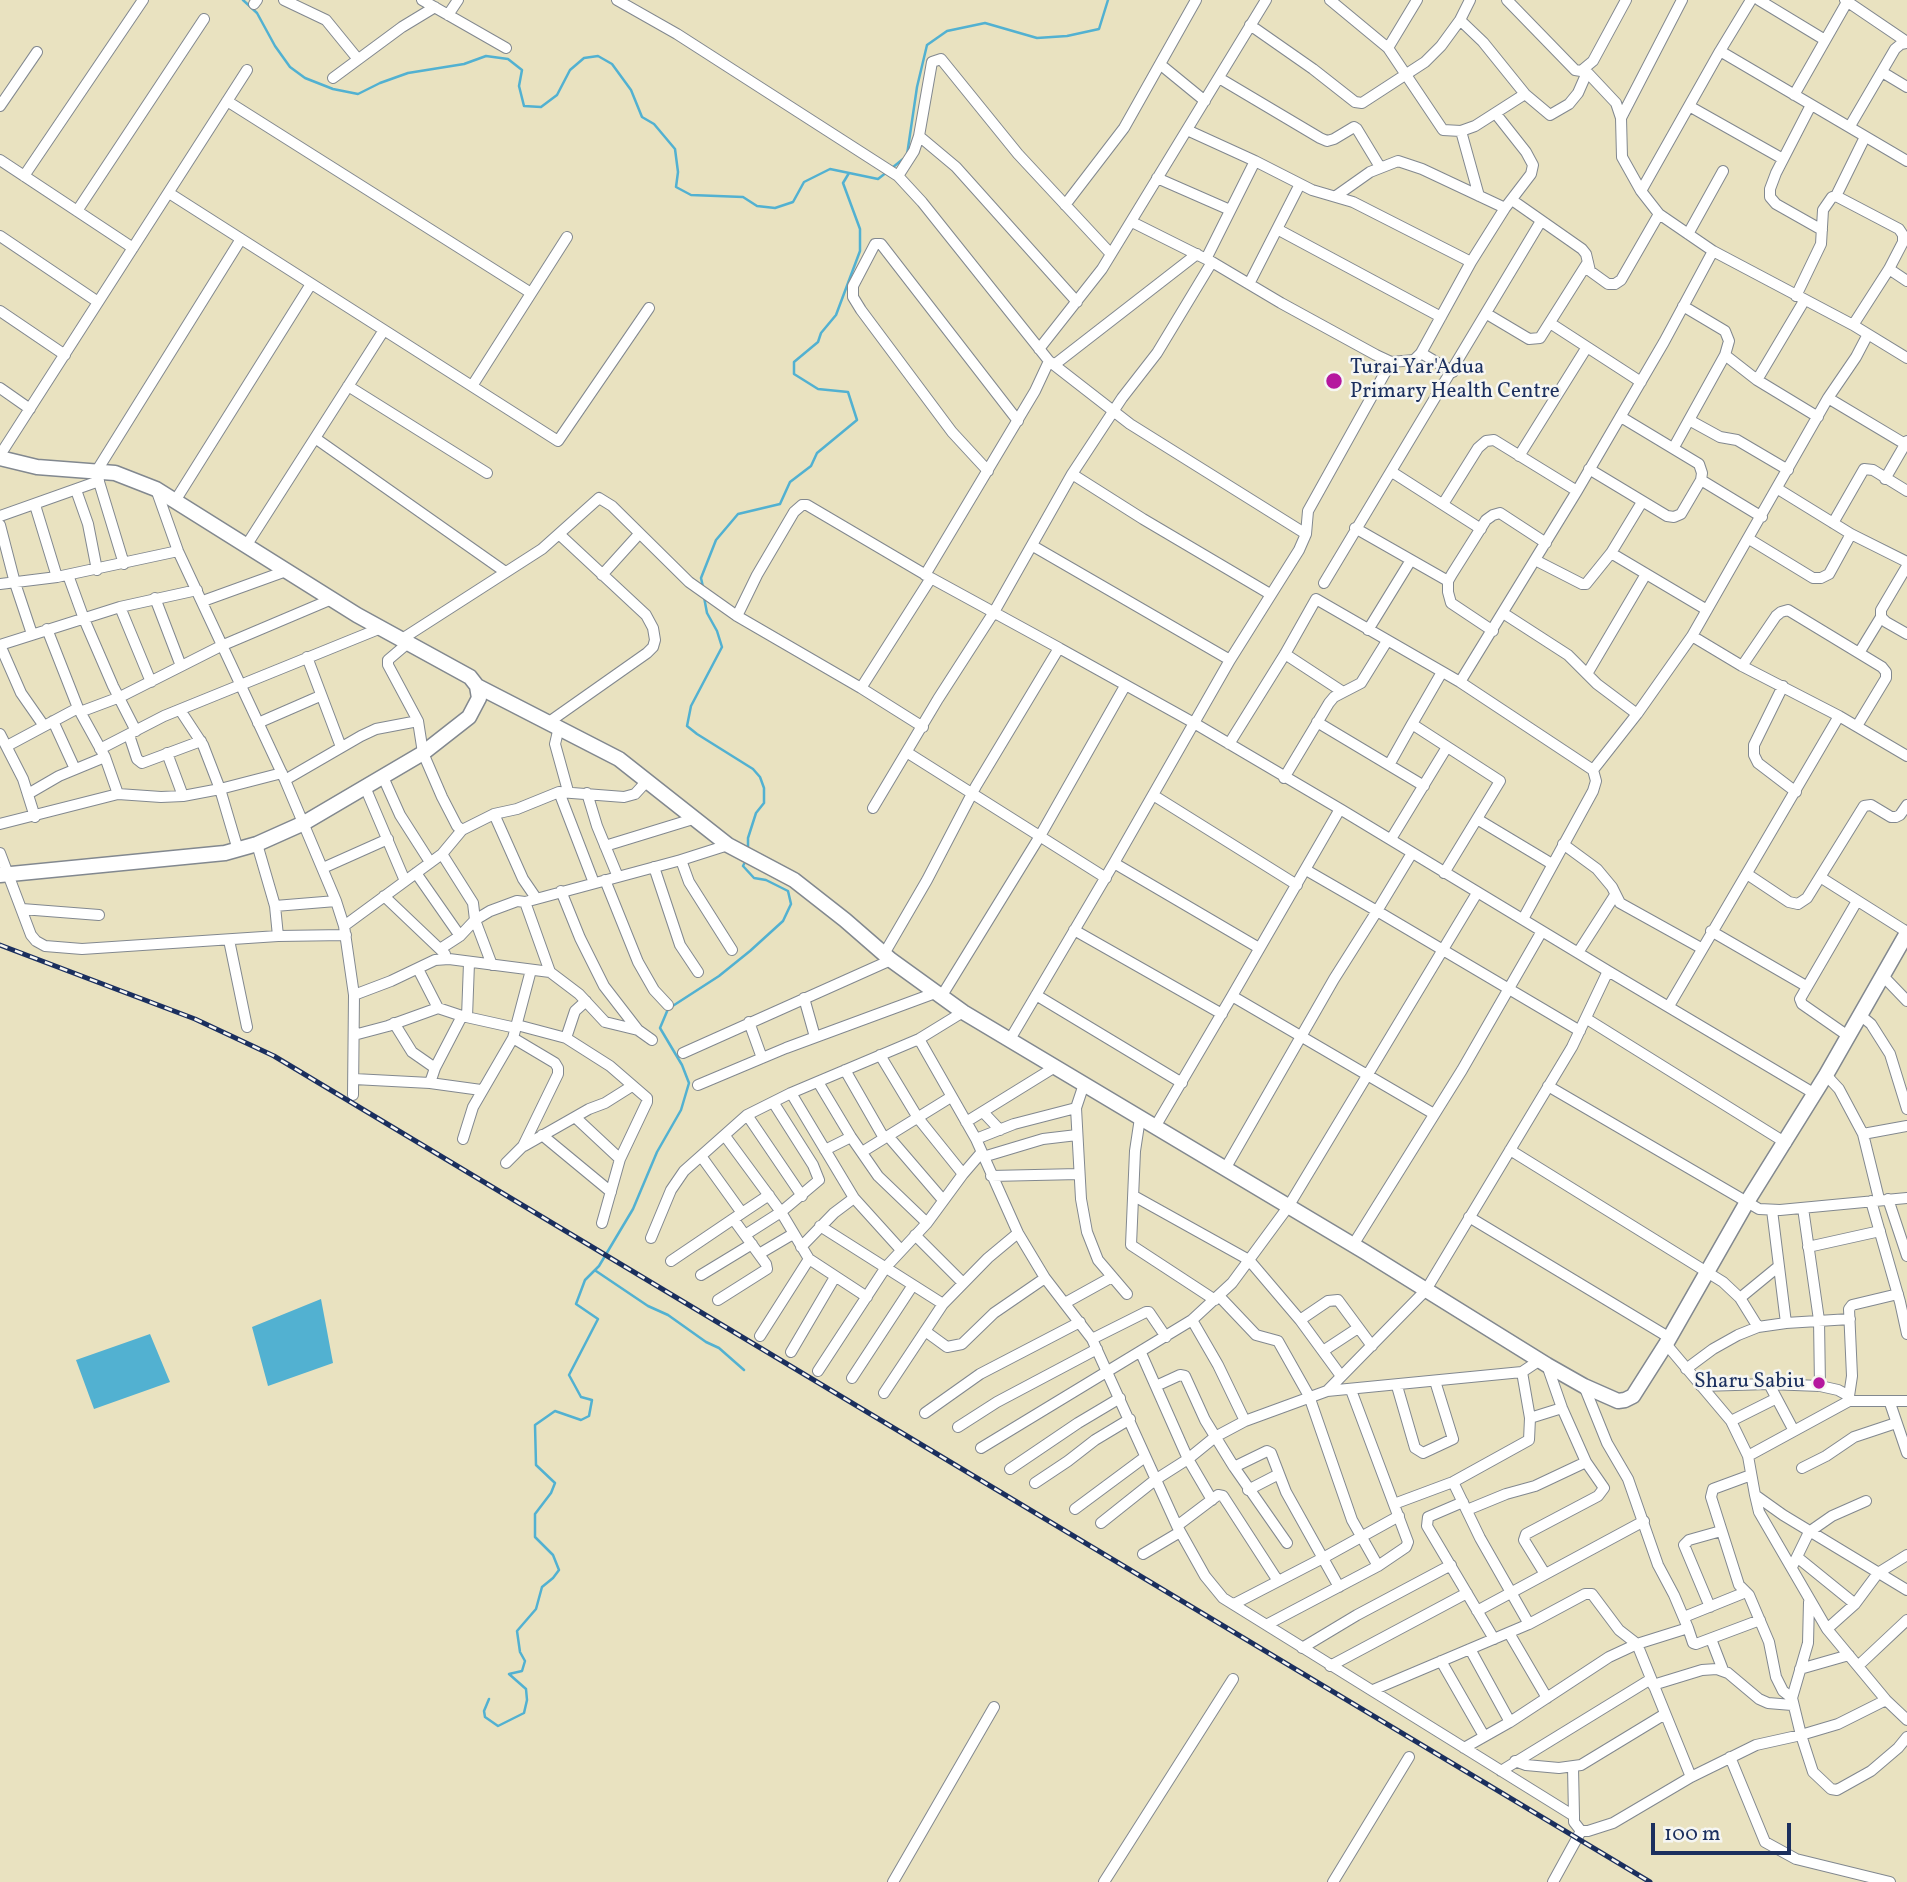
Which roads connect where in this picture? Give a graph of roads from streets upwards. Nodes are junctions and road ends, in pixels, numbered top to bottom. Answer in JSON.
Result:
{"nodes":[{"id":1,"x":143,"y":0,"type":"edge"},
{"id":2,"x":284,"y":0,"type":"edge"},
{"id":3,"x":422,"y":0,"type":"edge"},
{"id":4,"x":458,"y":0,"type":"edge"},
{"id":5,"x":617,"y":0,"type":"edge"},
{"id":6,"x":1196,"y":0,"type":"edge"},
{"id":7,"x":1266,"y":0,"type":"edge"},
{"id":8,"x":1330,"y":0,"type":"edge"},
{"id":9,"x":1417,"y":0,"type":"edge"},
{"id":10,"x":1470,"y":0,"type":"edge"},
{"id":11,"x":1507,"y":0,"type":"edge"},
{"id":12,"x":1626,"y":0,"type":"edge"},
{"id":13,"x":1682,"y":0,"type":"edge"},
{"id":14,"x":1751,"y":0,"type":"edge"},
{"id":15,"x":1759,"y":0,"type":"edge"},
{"id":16,"x":1846,"y":1,"type":"edge"},
{"id":17,"x":435,"y":8,"type":"junction"},
{"id":18,"x":448,"y":15,"type":"junction"},
{"id":19,"x":204,"y":19,"type":"dead end"},
{"id":20,"x":1460,"y":20,"type":"junction"},
{"id":21,"x":1250,"y":26,"type":"junction"},
{"id":22,"x":1825,"y":40,"type":"junction"},
{"id":23,"x":1907,"y":43,"type":"edge"},
{"id":24,"x":506,"y":48,"type":"dead end"},
{"id":25,"x":1388,"y":48,"type":"junction"},
{"id":26,"x":1720,"y":51,"type":"junction"},
{"id":27,"x":37,"y":52,"type":"dead end"},
{"id":28,"x":357,"y":58,"type":"junction"},
{"id":29,"x":1161,"y":65,"type":"junction"},
{"id":30,"x":247,"y":70,"type":"dead end"},
{"id":31,"x":1585,"y":70,"type":"junction"},
{"id":32,"x":1882,"y":72,"type":"junction"},
{"id":33,"x":1407,"y":74,"type":"junction"},
{"id":34,"x":333,"y":78,"type":"dead end"},
{"id":35,"x":1219,"y":78,"type":"junction"},
{"id":36,"x":0,"y":85,"type":"edge"},
{"id":37,"x":1907,"y":87,"type":"edge"},
{"id":38,"x":10,"y":91,"type":"junction"},
{"id":39,"x":1525,"y":94,"type":"junction"},
{"id":40,"x":1794,"y":95,"type":"junction"},
{"id":41,"x":227,"y":101,"type":"junction"},
{"id":42,"x":1205,"y":101,"type":"junction"},
{"id":43,"x":1811,"y":105,"type":"junction"},
{"id":44,"x":0,"y":106,"type":"edge"},
{"id":45,"x":1689,"y":106,"type":"junction"},
{"id":46,"x":1496,"y":114,"type":"junction"},
{"id":47,"x":1620,"y":118,"type":"junction"},
{"id":48,"x":1850,"y":126,"type":"junction"},
{"id":49,"x":1187,"y":130,"type":"junction"},
{"id":50,"x":1461,"y":131,"type":"junction"},
{"id":51,"x":919,"y":136,"type":"junction"},
{"id":52,"x":1865,"y":137,"type":"junction"},
{"id":53,"x":1783,"y":159,"type":"junction"},
{"id":54,"x":0,"y":160,"type":"edge"},
{"id":55,"x":1255,"y":161,"type":"junction"},
{"id":56,"x":1907,"y":161,"type":"edge"},
{"id":57,"x":1381,"y":167,"type":"junction"},
{"id":58,"x":1723,"y":171,"type":"dead end"},
{"id":59,"x":895,"y":174,"type":"junction"},
{"id":60,"x":24,"y":176,"type":"junction"},
{"id":61,"x":1157,"y":178,"type":"junction"},
{"id":62,"x":1300,"y":184,"type":"junction"},
{"id":63,"x":1641,"y":191,"type":"junction"},
{"id":64,"x":169,"y":193,"type":"junction"},
{"id":65,"x":1336,"y":196,"type":"junction"},
{"id":66,"x":1479,"y":196,"type":"junction"},
{"id":67,"x":1836,"y":196,"type":"junction"},
{"id":68,"x":1508,"y":204,"type":"junction"},
{"id":69,"x":1065,"y":205,"type":"junction"},
{"id":70,"x":1230,"y":210,"type":"junction"},
{"id":71,"x":78,"y":211,"type":"junction"},
{"id":72,"x":1659,"y":214,"type":"junction"},
{"id":73,"x":1541,"y":221,"type":"junction"},
{"id":74,"x":1132,"y":222,"type":"junction"},
{"id":75,"x":1277,"y":229,"type":"junction"},
{"id":76,"x":1822,"y":230,"type":"junction"},
{"id":77,"x":1688,"y":234,"type":"junction"},
{"id":78,"x":0,"y":236,"type":"edge"},
{"id":79,"x":567,"y":237,"type":"dead end"},
{"id":80,"x":241,"y":239,"type":"junction"},
{"id":81,"x":133,"y":248,"type":"junction"},
{"id":82,"x":1713,"y":251,"type":"junction"},
{"id":83,"x":1111,"y":254,"type":"junction"},
{"id":84,"x":1205,"y":258,"type":"junction"},
{"id":85,"x":1471,"y":262,"type":"junction"},
{"id":86,"x":1588,"y":262,"type":"junction"},
{"id":87,"x":1889,"y":269,"type":"junction"},
{"id":88,"x":1907,"y":281,"type":"edge"},
{"id":89,"x":312,"y":284,"type":"junction"},
{"id":90,"x":1249,"y":284,"type":"junction"},
{"id":91,"x":531,"y":293,"type":"junction"},
{"id":92,"x":1800,"y":298,"type":"junction"},
{"id":93,"x":98,"y":302,"type":"junction"},
{"id":94,"x":1077,"y":302,"type":"junction"},
{"id":95,"x":1683,"y":306,"type":"junction"},
{"id":96,"x":649,"y":308,"type":"dead end"},
{"id":97,"x":0,"y":311,"type":"edge"},
{"id":98,"x":1487,"y":314,"type":"junction"},
{"id":99,"x":1441,"y":317,"type":"junction"},
{"id":100,"x":1550,"y":323,"type":"junction"},
{"id":101,"x":1853,"y":325,"type":"junction"},
{"id":102,"x":384,"y":330,"type":"junction"},
{"id":103,"x":1867,"y":336,"type":"junction"},
{"id":104,"x":1587,"y":347,"type":"junction"},
{"id":105,"x":1039,"y":349,"type":"junction"},
{"id":106,"x":1421,"y":354,"type":"junction"},
{"id":107,"x":65,"y":355,"type":"junction"},
{"id":108,"x":1725,"y":355,"type":"junction"},
{"id":109,"x":1907,"y":358,"type":"edge"},
{"id":110,"x":1391,"y":362,"type":"junction"},
{"id":111,"x":1051,"y":363,"type":"junction"},
{"id":112,"x":1453,"y":372,"type":"junction"},
{"id":113,"x":1757,"y":380,"type":"junction"},
{"id":114,"x":1641,"y":382,"type":"junction"},
{"id":115,"x":348,"y":386,"type":"junction"},
{"id":116,"x":472,"y":386,"type":"junction"},
{"id":117,"x":0,"y":388,"type":"edge"},
{"id":118,"x":1828,"y":398,"type":"junction"},
{"id":119,"x":30,"y":409,"type":"junction"},
{"id":120,"x":1112,"y":413,"type":"junction"},
{"id":121,"x":1621,"y":417,"type":"junction"},
{"id":122,"x":1818,"y":417,"type":"junction"},
{"id":123,"x":1689,"y":420,"type":"junction"},
{"id":124,"x":1018,"y":421,"type":"junction"},
{"id":125,"x":315,"y":438,"type":"junction"},
{"id":126,"x":1906,"y":442,"type":"edge"},
{"id":127,"x":1674,"y":447,"type":"junction"},
{"id":128,"x":1519,"y":456,"type":"junction"},
{"id":129,"x":0,"y":457,"type":"edge"},
{"id":130,"x":1589,"y":469,"type":"junction"},
{"id":131,"x":1788,"y":470,"type":"junction"},
{"id":132,"x":988,"y":471,"type":"junction"},
{"id":133,"x":1392,"y":472,"type":"junction"},
{"id":134,"x":487,"y":473,"type":"dead end"},
{"id":135,"x":1072,"y":474,"type":"junction"},
{"id":136,"x":98,"y":476,"type":"junction"},
{"id":137,"x":1885,"y":479,"type":"junction"},
{"id":138,"x":1701,"y":480,"type":"junction"},
{"id":139,"x":156,"y":489,"type":"junction"},
{"id":140,"x":1778,"y":489,"type":"junction"},
{"id":141,"x":76,"y":490,"type":"junction"},
{"id":142,"x":1577,"y":491,"type":"junction"},
{"id":143,"x":1907,"y":491,"type":"edge"},
{"id":144,"x":176,"y":501,"type":"junction"},
{"id":145,"x":1642,"y":502,"type":"junction"},
{"id":146,"x":1443,"y":504,"type":"junction"},
{"id":147,"x":36,"y":505,"type":"junction"},
{"id":148,"x":0,"y":516,"type":"edge"},
{"id":149,"x":1762,"y":517,"type":"junction"},
{"id":150,"x":1833,"y":523,"type":"junction"},
{"id":151,"x":0,"y":525,"type":"edge"},
{"id":152,"x":1355,"y":528,"type":"junction"},
{"id":153,"x":1481,"y":529,"type":"junction"},
{"id":154,"x":559,"y":534,"type":"junction"},
{"id":155,"x":639,"y":534,"type":"junction"},
{"id":156,"x":1306,"y":534,"type":"junction"},
{"id":157,"x":1851,"y":534,"type":"junction"},
{"id":158,"x":1749,"y":539,"type":"junction"},
{"id":159,"x":1546,"y":543,"type":"junction"},
{"id":160,"x":246,"y":546,"type":"junction"},
{"id":161,"x":1033,"y":546,"type":"junction"},
{"id":162,"x":178,"y":551,"type":"junction"},
{"id":163,"x":1611,"y":552,"type":"junction"},
{"id":164,"x":1411,"y":560,"type":"junction"},
{"id":165,"x":1535,"y":560,"type":"junction"},
{"id":166,"x":124,"y":564,"type":"junction"},
{"id":167,"x":1907,"y":564,"type":"edge"},
{"id":168,"x":97,"y":570,"type":"junction"},
{"id":169,"x":286,"y":571,"type":"junction"},
{"id":170,"x":504,"y":571,"type":"junction"},
{"id":171,"x":1646,"y":574,"type":"junction"},
{"id":172,"x":68,"y":575,"type":"junction"},
{"id":173,"x":602,"y":575,"type":"junction"},
{"id":174,"x":57,"y":577,"type":"junction"},
{"id":175,"x":928,"y":577,"type":"junction"},
{"id":176,"x":1448,"y":582,"type":"junction"},
{"id":177,"x":15,"y":583,"type":"junction"},
{"id":178,"x":1324,"y":583,"type":"dead end"},
{"id":179,"x":0,"y":584,"type":"edge"},
{"id":180,"x":197,"y":590,"type":"junction"},
{"id":181,"x":1270,"y":594,"type":"junction"},
{"id":182,"x":155,"y":598,"type":"junction"},
{"id":183,"x":332,"y":599,"type":"junction"},
{"id":184,"x":203,"y":601,"type":"junction"},
{"id":185,"x":120,"y":607,"type":"junction"},
{"id":186,"x":1707,"y":610,"type":"junction"},
{"id":187,"x":994,"y":612,"type":"junction"},
{"id":188,"x":1503,"y":613,"type":"junction"},
{"id":189,"x":737,"y":616,"type":"junction"},
{"id":190,"x":1881,"y":617,"type":"junction"},
{"id":191,"x":84,"y":618,"type":"junction"},
{"id":192,"x":381,"y":628,"type":"junction"},
{"id":193,"x":47,"y":629,"type":"junction"},
{"id":194,"x":1368,"y":630,"type":"junction"},
{"id":195,"x":1493,"y":631,"type":"junction"},
{"id":196,"x":32,"y":634,"type":"junction"},
{"id":197,"x":1907,"y":634,"type":"edge"},
{"id":198,"x":1692,"y":636,"type":"junction"},
{"id":199,"x":405,"y":641,"type":"junction"},
{"id":200,"x":1387,"y":641,"type":"junction"},
{"id":201,"x":0,"y":645,"type":"edge"},
{"id":202,"x":221,"y":646,"type":"junction"},
{"id":203,"x":1059,"y":648,"type":"junction"},
{"id":204,"x":1859,"y":653,"type":"junction"},
{"id":205,"x":1286,"y":654,"type":"junction"},
{"id":206,"x":307,"y":657,"type":"junction"},
{"id":207,"x":1230,"y":660,"type":"junction"},
{"id":208,"x":181,"y":666,"type":"junction"},
{"id":209,"x":1742,"y":666,"type":"junction"},
{"id":210,"x":1442,"y":672,"type":"junction"},
{"id":211,"x":1587,"y":674,"type":"junction"},
{"id":212,"x":151,"y":682,"type":"junction"},
{"id":213,"x":1460,"y":682,"type":"junction"},
{"id":214,"x":240,"y":686,"type":"junction"},
{"id":215,"x":477,"y":686,"type":"junction"},
{"id":216,"x":1125,"y":686,"type":"junction"},
{"id":217,"x":1783,"y":686,"type":"junction"},
{"id":218,"x":862,"y":688,"type":"junction"},
{"id":219,"x":1343,"y":692,"type":"junction"},
{"id":220,"x":320,"y":696,"type":"junction"},
{"id":221,"x":120,"y":697,"type":"junction"},
{"id":222,"x":79,"y":710,"type":"junction"},
{"id":223,"x":180,"y":710,"type":"junction"},
{"id":224,"x":1637,"y":714,"type":"junction"},
{"id":225,"x":1839,"y":716,"type":"junction"},
{"id":226,"x":418,"y":721,"type":"junction"},
{"id":227,"x":1317,"y":722,"type":"junction"},
{"id":228,"x":48,"y":723,"type":"junction"},
{"id":229,"x":258,"y":723,"type":"junction"},
{"id":230,"x":1194,"y":723,"type":"junction"},
{"id":231,"x":554,"y":724,"type":"junction"},
{"id":232,"x":1412,"y":724,"type":"junction"},
{"id":233,"x":1857,"y":726,"type":"junction"},
{"id":234,"x":923,"y":727,"type":"junction"},
{"id":235,"x":132,"y":733,"type":"junction"},
{"id":236,"x":0,"y":734,"type":"edge"},
{"id":237,"x":201,"y":741,"type":"junction"},
{"id":238,"x":1229,"y":744,"type":"junction"},
{"id":239,"x":7,"y":746,"type":"junction"},
{"id":240,"x":341,"y":747,"type":"junction"},
{"id":241,"x":1447,"y":747,"type":"junction"},
{"id":242,"x":102,"y":753,"type":"junction"},
{"id":243,"x":167,"y":753,"type":"junction"},
{"id":244,"x":423,"y":753,"type":"junction"},
{"id":245,"x":908,"y":753,"type":"junction"},
{"id":246,"x":1907,"y":756,"type":"edge"},
{"id":247,"x":1389,"y":765,"type":"junction"},
{"id":248,"x":75,"y":769,"type":"junction"},
{"id":249,"x":1593,"y":770,"type":"junction"},
{"id":250,"x":283,"y":777,"type":"junction"},
{"id":251,"x":383,"y":777,"type":"junction"},
{"id":252,"x":1284,"y":778,"type":"junction"},
{"id":253,"x":646,"y":782,"type":"junction"},
{"id":254,"x":1424,"y":786,"type":"junction"},
{"id":255,"x":365,"y":787,"type":"junction"},
{"id":256,"x":220,"y":789,"type":"junction"},
{"id":257,"x":564,"y":792,"type":"junction"},
{"id":258,"x":1796,"y":792,"type":"junction"},
{"id":259,"x":587,"y":793,"type":"junction"},
{"id":260,"x":28,"y":794,"type":"junction"},
{"id":261,"x":118,"y":794,"type":"junction"},
{"id":262,"x":971,"y":795,"type":"junction"},
{"id":263,"x":1153,"y":795,"type":"junction"},
{"id":264,"x":183,"y":796,"type":"junction"},
{"id":265,"x":1907,"y":805,"type":"edge"},
{"id":266,"x":873,"y":808,"type":"dead end"},
{"id":267,"x":1340,"y":809,"type":"junction"},
{"id":268,"x":494,"y":814,"type":"junction"},
{"id":269,"x":35,"y":817,"type":"junction"},
{"id":270,"x":693,"y":819,"type":"junction"},
{"id":271,"x":1477,"y":819,"type":"junction"},
{"id":272,"x":304,"y":823,"type":"junction"},
{"id":273,"x":0,"y":824,"type":"edge"},
{"id":274,"x":462,"y":830,"type":"junction"},
{"id":275,"x":1040,"y":836,"type":"junction"},
{"id":276,"x":388,"y":839,"type":"junction"},
{"id":277,"x":1391,"y":839,"type":"junction"},
{"id":278,"x":1563,"y":844,"type":"junction"},
{"id":279,"x":257,"y":845,"type":"junction"},
{"id":280,"x":728,"y":845,"type":"junction"},
{"id":281,"x":605,"y":846,"type":"junction"},
{"id":282,"x":237,"y":850,"type":"junction"},
{"id":283,"x":0,"y":853,"type":"edge"},
{"id":284,"x":1412,"y":853,"type":"junction"},
{"id":285,"x":442,"y":854,"type":"junction"},
{"id":286,"x":681,"y":860,"type":"junction"},
{"id":287,"x":430,"y":862,"type":"junction"},
{"id":288,"x":1114,"y":863,"type":"junction"},
{"id":289,"x":1552,"y":864,"type":"junction"},
{"id":290,"x":654,"y":867,"type":"junction"},
{"id":291,"x":323,"y":868,"type":"junction"},
{"id":292,"x":1306,"y":870,"type":"junction"},
{"id":293,"x":416,"y":873,"type":"junction"},
{"id":294,"x":1444,"y":873,"type":"junction"},
{"id":295,"x":3,"y":874,"type":"edge"},
{"id":296,"x":1747,"y":874,"type":"junction"},
{"id":297,"x":618,"y":877,"type":"junction"},
{"id":298,"x":1820,"y":877,"type":"junction"},
{"id":299,"x":1106,"y":878,"type":"junction"},
{"id":300,"x":405,"y":881,"type":"junction"},
{"id":301,"x":600,"y":881,"type":"junction"},
{"id":302,"x":1297,"y":885,"type":"junction"},
{"id":303,"x":561,"y":891,"type":"junction"},
{"id":304,"x":1477,"y":893,"type":"junction"},
{"id":305,"x":1615,"y":895,"type":"junction"},
{"id":306,"x":384,"y":896,"type":"junction"},
{"id":307,"x":536,"y":898,"type":"junction"},
{"id":308,"x":336,"y":901,"type":"junction"},
{"id":309,"x":1857,"y":901,"type":"junction"},
{"id":310,"x":525,"y":902,"type":"junction"},
{"id":311,"x":275,"y":906,"type":"junction"},
{"id":312,"x":22,"y":909,"type":"junction"},
{"id":313,"x":1377,"y":911,"type":"junction"},
{"id":314,"x":99,"y":915,"type":"dead end"},
{"id":315,"x":1523,"y":919,"type":"junction"},
{"id":316,"x":475,"y":920,"type":"junction"},
{"id":317,"x":1074,"y":930,"type":"junction"},
{"id":318,"x":345,"y":931,"type":"junction"},
{"id":319,"x":1542,"y":931,"type":"junction"},
{"id":320,"x":1711,"y":931,"type":"junction"},
{"id":321,"x":278,"y":936,"type":"junction"},
{"id":322,"x":460,"y":936,"type":"junction"},
{"id":323,"x":1906,"y":936,"type":"edge"},
{"id":324,"x":229,"y":940,"type":"junction"},
{"id":325,"x":1259,"y":948,"type":"junction"},
{"id":326,"x":1702,"y":948,"type":"junction"},
{"id":327,"x":440,"y":949,"type":"junction"},
{"id":328,"x":732,"y":950,"type":"dead end"},
{"id":329,"x":1444,"y":950,"type":"junction"},
{"id":330,"x":1579,"y":951,"type":"junction"},
{"id":331,"x":888,"y":957,"type":"junction"},
{"id":332,"x":449,"y":959,"type":"junction"},
{"id":333,"x":469,"y":963,"type":"junction"},
{"id":334,"x":492,"y":965,"type":"junction"},
{"id":335,"x":418,"y":969,"type":"junction"},
{"id":336,"x":531,"y":970,"type":"junction"},
{"id":337,"x":1608,"y":971,"type":"junction"},
{"id":338,"x":550,"y":972,"type":"junction"},
{"id":339,"x":698,"y":972,"type":"dead end"},
{"id":340,"x":1883,"y":976,"type":"junction"},
{"id":341,"x":1806,"y":986,"type":"junction"},
{"id":342,"x":1508,"y":989,"type":"junction"},
{"id":343,"x":354,"y":995,"type":"junction"},
{"id":344,"x":938,"y":995,"type":"junction"},
{"id":345,"x":1036,"y":995,"type":"junction"},
{"id":346,"x":1232,"y":996,"type":"junction"},
{"id":347,"x":804,"y":998,"type":"junction"},
{"id":348,"x":586,"y":1001,"type":"junction"},
{"id":349,"x":1907,"y":1001,"type":"edge"},
{"id":350,"x":668,"y":1005,"type":"dead end"},
{"id":351,"x":1669,"y":1006,"type":"junction"},
{"id":352,"x":438,"y":1008,"type":"junction"},
{"id":353,"x":963,"y":1012,"type":"junction"},
{"id":354,"x":1222,"y":1014,"type":"junction"},
{"id":355,"x":1860,"y":1015,"type":"junction"},
{"id":356,"x":465,"y":1017,"type":"junction"},
{"id":357,"x":1587,"y":1019,"type":"junction"},
{"id":358,"x":749,"y":1022,"type":"junction"},
{"id":359,"x":394,"y":1023,"type":"junction"},
{"id":360,"x":247,"y":1027,"type":"dead end"},
{"id":361,"x":515,"y":1030,"type":"junction"},
{"id":362,"x":638,"y":1030,"type":"junction"},
{"id":363,"x":1580,"y":1031,"type":"junction"},
{"id":364,"x":354,"y":1035,"type":"junction"},
{"id":365,"x":1303,"y":1036,"type":"junction"},
{"id":366,"x":1848,"y":1036,"type":"junction"},
{"id":367,"x":815,"y":1037,"type":"junction"},
{"id":368,"x":566,"y":1038,"type":"junction"},
{"id":369,"x":919,"y":1039,"type":"junction"},
{"id":370,"x":652,"y":1040,"type":"dead end"},
{"id":371,"x":1009,"y":1041,"type":"junction"},
{"id":372,"x":683,"y":1053,"type":"dead end"},
{"id":373,"x":880,"y":1055,"type":"junction"},
{"id":374,"x":762,"y":1058,"type":"junction"},
{"id":375,"x":1055,"y":1067,"type":"junction"},
{"id":376,"x":435,"y":1068,"type":"junction"},
{"id":377,"x":845,"y":1070,"type":"junction"},
{"id":378,"x":1826,"y":1075,"type":"junction"},
{"id":379,"x":1368,"y":1076,"type":"junction"},
{"id":380,"x":354,"y":1079,"type":"junction"},
{"id":381,"x":818,"y":1082,"type":"junction"},
{"id":382,"x":430,"y":1083,"type":"junction"},
{"id":383,"x":1182,"y":1083,"type":"junction"},
{"id":384,"x":1083,"y":1084,"type":"junction"},
{"id":385,"x":698,"y":1085,"type":"dead end"},
{"id":386,"x":632,"y":1086,"type":"junction"},
{"id":387,"x":1548,"y":1087,"type":"junction"},
{"id":388,"x":481,"y":1090,"type":"junction"},
{"id":389,"x":791,"y":1093,"type":"junction"},
{"id":390,"x":1815,"y":1094,"type":"junction"},
{"id":391,"x":354,"y":1095,"type":"dead end"},
{"id":392,"x":951,"y":1097,"type":"junction"},
{"id":393,"x":773,"y":1102,"type":"junction"},
{"id":394,"x":1076,"y":1108,"type":"junction"},
{"id":395,"x":1907,"y":1109,"type":"edge"},
{"id":396,"x":983,"y":1112,"type":"junction"},
{"id":397,"x":1434,"y":1114,"type":"junction"},
{"id":398,"x":747,"y":1115,"type":"junction"},
{"id":399,"x":575,"y":1117,"type":"junction"},
{"id":400,"x":918,"y":1118,"type":"junction"},
{"id":401,"x":1140,"y":1118,"type":"junction"},
{"id":402,"x":966,"y":1122,"type":"junction"},
{"id":403,"x":1907,"y":1126,"type":"edge"},
{"id":404,"x":1156,"y":1127,"type":"junction"},
{"id":405,"x":1000,"y":1130,"type":"junction"},
{"id":406,"x":1863,"y":1134,"type":"junction"},
{"id":407,"x":542,"y":1135,"type":"junction"},
{"id":408,"x":1077,"y":1135,"type":"junction"},
{"id":409,"x":724,"y":1136,"type":"junction"},
{"id":410,"x":851,"y":1137,"type":"junction"},
{"id":411,"x":886,"y":1137,"type":"junction"},
{"id":412,"x":463,"y":1139,"type":"dead end"},
{"id":413,"x":976,"y":1139,"type":"junction"},
{"id":414,"x":1786,"y":1143,"type":"junction"},
{"id":415,"x":523,"y":1146,"type":"junction"},
{"id":416,"x":825,"y":1150,"type":"junction"},
{"id":417,"x":1510,"y":1150,"type":"junction"},
{"id":418,"x":862,"y":1152,"type":"junction"},
{"id":419,"x":982,"y":1155,"type":"junction"},
{"id":420,"x":701,"y":1156,"type":"junction"},
{"id":421,"x":620,"y":1159,"type":"junction"},
{"id":422,"x":506,"y":1163,"type":"dead end"},
{"id":423,"x":1225,"y":1169,"type":"junction"},
{"id":424,"x":963,"y":1174,"type":"junction"},
{"id":425,"x":1079,"y":1174,"type":"junction"},
{"id":426,"x":991,"y":1176,"type":"junction"},
{"id":427,"x":611,"y":1192,"type":"junction"},
{"id":428,"x":769,"y":1195,"type":"junction"},
{"id":429,"x":802,"y":1196,"type":"junction"},
{"id":430,"x":1134,"y":1196,"type":"junction"},
{"id":431,"x":854,"y":1198,"type":"junction"},
{"id":432,"x":1907,"y":1198,"type":"edge"},
{"id":433,"x":943,"y":1200,"type":"junction"},
{"id":434,"x":1879,"y":1200,"type":"junction"},
{"id":435,"x":1747,"y":1202,"type":"junction"},
{"id":436,"x":1288,"y":1207,"type":"junction"},
{"id":437,"x":1803,"y":1208,"type":"junction"},
{"id":438,"x":1772,"y":1210,"type":"junction"},
{"id":439,"x":780,"y":1212,"type":"junction"},
{"id":440,"x":738,"y":1216,"type":"junction"},
{"id":441,"x":1469,"y":1217,"type":"junction"},
{"id":442,"x":602,"y":1223,"type":"dead end"},
{"id":443,"x":927,"y":1223,"type":"junction"},
{"id":444,"x":820,"y":1226,"type":"junction"},
{"id":445,"x":1880,"y":1231,"type":"junction"},
{"id":446,"x":1018,"y":1233,"type":"junction"},
{"id":447,"x":793,"y":1234,"type":"junction"},
{"id":448,"x":745,"y":1235,"type":"junction"},
{"id":449,"x":915,"y":1235,"type":"junction"},
{"id":450,"x":651,"y":1238,"type":"dead end"},
{"id":451,"x":752,"y":1244,"type":"junction"},
{"id":452,"x":1353,"y":1245,"type":"junction"},
{"id":453,"x":801,"y":1247,"type":"junction"},
{"id":454,"x":1808,"y":1247,"type":"junction"},
{"id":455,"x":901,"y":1250,"type":"junction"},
{"id":456,"x":759,"y":1254,"type":"junction"},
{"id":457,"x":1907,"y":1256,"type":"edge"},
{"id":458,"x":809,"y":1259,"type":"junction"},
{"id":459,"x":1249,"y":1260,"type":"junction"},
{"id":460,"x":671,"y":1261,"type":"dead end"},
{"id":461,"x":1779,"y":1266,"type":"junction"},
{"id":462,"x":886,"y":1267,"type":"junction"},
{"id":463,"x":1708,"y":1271,"type":"junction"},
{"id":464,"x":701,"y":1275,"type":"dead end"},
{"id":465,"x":835,"y":1277,"type":"junction"},
{"id":466,"x":1112,"y":1277,"type":"junction"},
{"id":467,"x":1045,"y":1278,"type":"junction"},
{"id":468,"x":962,"y":1283,"type":"junction"},
{"id":469,"x":913,"y":1285,"type":"junction"},
{"id":470,"x":1426,"y":1290,"type":"junction"},
{"id":471,"x":1127,"y":1294,"type":"dead end"},
{"id":472,"x":867,"y":1297,"type":"junction"},
{"id":473,"x":1217,"y":1298,"type":"junction"},
{"id":474,"x":1741,"y":1298,"type":"junction"},
{"id":475,"x":1902,"y":1299,"type":"edge"},
{"id":476,"x":718,"y":1300,"type":"dead end"},
{"id":477,"x":1065,"y":1303,"type":"junction"},
{"id":478,"x":943,"y":1304,"type":"junction"},
{"id":479,"x":1850,"y":1319,"type":"junction"},
{"id":480,"x":1192,"y":1320,"type":"junction"},
{"id":481,"x":1300,"y":1320,"type":"junction"},
{"id":482,"x":1819,"y":1320,"type":"junction"},
{"id":483,"x":1080,"y":1322,"type":"junction"},
{"id":484,"x":1786,"y":1322,"type":"junction"},
{"id":485,"x":1758,"y":1327,"type":"junction"},
{"id":486,"x":1358,"y":1328,"type":"junction"},
{"id":487,"x":925,"y":1331,"type":"junction"},
{"id":488,"x":1907,"y":1334,"type":"edge"},
{"id":489,"x":760,"y":1336,"type":"dead end"},
{"id":490,"x":1166,"y":1337,"type":"junction"},
{"id":491,"x":1668,"y":1341,"type":"junction"},
{"id":492,"x":1095,"y":1344,"type":"junction"},
{"id":493,"x":1373,"y":1346,"type":"junction"},
{"id":494,"x":1323,"y":1351,"type":"junction"},
{"id":495,"x":791,"y":1352,"type":"dead end"},
{"id":496,"x":1141,"y":1353,"type":"junction"},
{"id":497,"x":1543,"y":1362,"type":"junction"},
{"id":498,"x":1686,"y":1369,"type":"junction"},
{"id":499,"x":818,"y":1371,"type":"dead end"},
{"id":500,"x":1109,"y":1372,"type":"junction"},
{"id":501,"x":1522,"y":1372,"type":"junction"},
{"id":502,"x":1341,"y":1376,"type":"junction"},
{"id":503,"x":852,"y":1378,"type":"dead end"},
{"id":504,"x":1435,"y":1381,"type":"junction"},
{"id":505,"x":1769,"y":1384,"type":"junction"},
{"id":506,"x":1156,"y":1386,"type":"junction"},
{"id":507,"x":1397,"y":1386,"type":"junction"},
{"id":508,"x":1584,"y":1386,"type":"junction"},
{"id":509,"x":1701,"y":1386,"type":"junction"},
{"id":510,"x":1820,"y":1386,"type":"junction"},
{"id":511,"x":1351,"y":1390,"type":"junction"},
{"id":512,"x":1327,"y":1391,"type":"junction"},
{"id":513,"x":884,"y":1392,"type":"dead end"},
{"id":514,"x":1309,"y":1396,"type":"junction"},
{"id":515,"x":1120,"y":1398,"type":"junction"},
{"id":516,"x":1775,"y":1399,"type":"junction"},
{"id":517,"x":1849,"y":1399,"type":"junction"},
{"id":518,"x":1907,"y":1401,"type":"edge"},
{"id":519,"x":1890,"y":1403,"type":"junction"},
{"id":520,"x":1562,"y":1408,"type":"junction"},
{"id":521,"x":925,"y":1413,"type":"dead end"},
{"id":522,"x":1530,"y":1418,"type":"junction"},
{"id":523,"x":1130,"y":1419,"type":"junction"},
{"id":524,"x":1245,"y":1421,"type":"junction"},
{"id":525,"x":1731,"y":1421,"type":"junction"},
{"id":526,"x":1896,"y":1423,"type":"junction"},
{"id":527,"x":958,"y":1427,"type":"dead end"},
{"id":528,"x":1794,"y":1431,"type":"junction"},
{"id":529,"x":1215,"y":1437,"type":"junction"},
{"id":530,"x":981,"y":1448,"type":"dead end"},
{"id":531,"x":1907,"y":1453,"type":"edge"},
{"id":532,"x":1748,"y":1455,"type":"junction"},
{"id":533,"x":1145,"y":1457,"type":"junction"},
{"id":534,"x":1188,"y":1459,"type":"junction"},
{"id":535,"x":1586,"y":1462,"type":"junction"},
{"id":536,"x":1234,"y":1467,"type":"junction"},
{"id":537,"x":1802,"y":1468,"type":"dead end"},
{"id":538,"x":1010,"y":1469,"type":"dead end"},
{"id":539,"x":1279,"y":1474,"type":"junction"},
{"id":540,"x":1752,"y":1475,"type":"junction"},
{"id":541,"x":1155,"y":1480,"type":"junction"},
{"id":542,"x":1453,"y":1482,"type":"junction"},
{"id":543,"x":1035,"y":1483,"type":"dead end"},
{"id":544,"x":1248,"y":1490,"type":"junction"},
{"id":545,"x":1755,"y":1495,"type":"junction"},
{"id":546,"x":1212,"y":1500,"type":"junction"},
{"id":547,"x":1866,"y":1500,"type":"dead end"},
{"id":548,"x":1394,"y":1504,"type":"junction"},
{"id":549,"x":1465,"y":1506,"type":"junction"},
{"id":550,"x":1075,"y":1509,"type":"dead end"},
{"id":551,"x":1399,"y":1516,"type":"junction"},
{"id":552,"x":1644,"y":1521,"type":"junction"},
{"id":553,"x":1101,"y":1523,"type":"dead end"},
{"id":554,"x":1179,"y":1529,"type":"junction"},
{"id":555,"x":1721,"y":1531,"type":"junction"},
{"id":556,"x":1809,"y":1532,"type":"junction"},
{"id":557,"x":1361,"y":1537,"type":"junction"},
{"id":558,"x":1287,"y":1543,"type":"dead end"},
{"id":559,"x":1143,"y":1555,"type":"dead end"},
{"id":560,"x":1907,"y":1555,"type":"edge"},
{"id":561,"x":1323,"y":1558,"type":"junction"},
{"id":562,"x":1795,"y":1562,"type":"junction"},
{"id":563,"x":1378,"y":1566,"type":"junction"},
{"id":564,"x":1451,"y":1566,"type":"junction"},
{"id":565,"x":1878,"y":1573,"type":"junction"},
{"id":566,"x":1545,"y":1574,"type":"junction"},
{"id":567,"x":1278,"y":1581,"type":"junction"},
{"id":568,"x":1339,"y":1587,"type":"junction"},
{"id":569,"x":1907,"y":1590,"type":"edge"},
{"id":570,"x":1746,"y":1592,"type":"junction"},
{"id":571,"x":1467,"y":1593,"type":"junction"},
{"id":572,"x":1513,"y":1593,"type":"junction"},
{"id":573,"x":1809,"y":1602,"type":"junction"},
{"id":574,"x":1234,"y":1604,"type":"junction"},
{"id":575,"x":1855,"y":1604,"type":"junction"},
{"id":576,"x":1710,"y":1606,"type":"junction"},
{"id":577,"x":1477,"y":1611,"type":"junction"},
{"id":578,"x":1684,"y":1617,"type":"junction"},
{"id":579,"x":1760,"y":1620,"type":"junction"},
{"id":580,"x":1907,"y":1620,"type":"edge"},
{"id":581,"x":1529,"y":1624,"type":"junction"},
{"id":582,"x":1268,"y":1625,"type":"junction"},
{"id":583,"x":1688,"y":1628,"type":"junction"},
{"id":584,"x":1827,"y":1629,"type":"junction"},
{"id":585,"x":1509,"y":1633,"type":"junction"},
{"id":586,"x":1494,"y":1639,"type":"junction"},
{"id":587,"x":1711,"y":1639,"type":"junction"},
{"id":588,"x":1637,"y":1644,"type":"junction"},
{"id":589,"x":1303,"y":1648,"type":"junction"},
{"id":590,"x":1470,"y":1649,"type":"junction"},
{"id":591,"x":1849,"y":1655,"type":"junction"},
{"id":592,"x":1441,"y":1661,"type":"junction"},
{"id":593,"x":1330,"y":1666,"type":"junction"},
{"id":594,"x":1858,"y":1666,"type":"junction"},
{"id":595,"x":1800,"y":1669,"type":"junction"},
{"id":596,"x":1723,"y":1670,"type":"junction"},
{"id":597,"x":1233,"y":1679,"type":"dead end"},
{"id":598,"x":1652,"y":1682,"type":"junction"},
{"id":599,"x":1373,"y":1690,"type":"junction"},
{"id":600,"x":1547,"y":1698,"type":"junction"},
{"id":601,"x":1886,"y":1700,"type":"junction"},
{"id":602,"x":1792,"y":1701,"type":"junction"},
{"id":603,"x":994,"y":1707,"type":"dead end"},
{"id":604,"x":1665,"y":1714,"type":"junction"},
{"id":605,"x":1907,"y":1720,"type":"edge"},
{"id":606,"x":1510,"y":1722,"type":"junction"},
{"id":607,"x":1801,"y":1735,"type":"junction"},
{"id":608,"x":1484,"y":1736,"type":"junction"},
{"id":609,"x":1907,"y":1738,"type":"edge"},
{"id":610,"x":1464,"y":1748,"type":"junction"},
{"id":611,"x":1409,"y":1757,"type":"dead end"},
{"id":612,"x":1730,"y":1757,"type":"junction"},
{"id":613,"x":1515,"y":1761,"type":"junction"},
{"id":614,"x":1573,"y":1767,"type":"junction"},
{"id":615,"x":1501,"y":1771,"type":"junction"},
{"id":616,"x":1691,"y":1777,"type":"junction"},
{"id":617,"x":1574,"y":1816,"type":"junction"},
{"id":618,"x":1581,"y":1831,"type":"junction"},
{"id":619,"x":1869,"y":1878,"type":"edge"},
{"id":620,"x":893,"y":1882,"type":"edge"},
{"id":621,"x":1104,"y":1882,"type":"edge"},
{"id":622,"x":1333,"y":1882,"type":"edge"},
{"id":623,"x":1553,"y":1882,"type":"edge"},
{"id":624,"x":1890,"y":1882,"type":"edge"}],
"edges":[{"from":1,"to":60,"type":"street"},
{"from":2,"to":28,"type":"street"},
{"from":3,"to":17,"type":"street"},
{"from":4,"to":18,"type":"street"},
{"from":5,"to":59,"type":"street"},
{"from":6,"to":29,"type":"street"},
{"from":7,"to":21,"type":"street"},
{"from":8,"to":25,"type":"street"},
{"from":9,"to":25,"type":"street"},
{"from":10,"to":20,"type":"street"},
{"from":11,"to":31,"type":"street"},
{"from":12,"to":31,"type":"street"},
{"from":13,"to":47,"type":"street"},
{"from":14,"to":26,"type":"street"},
{"from":15,"to":22,"type":"street"},
{"from":16,"to":22,"type":"street"},
{"from":16,"to":23,"type":"street"},
{"from":17,"to":18,"type":"street"},
{"from":17,"to":28,"type":"street"},
{"from":18,"to":24,"type":"street"},
{"from":19,"to":71,"type":"street"},
{"from":20,"to":33,"type":"street"},
{"from":20,"to":39,"type":"street"},
{"from":21,"to":33,"type":"street"},
{"from":21,"to":35,"type":"street"},
{"from":22,"to":40,"type":"street"},
{"from":23,"to":32,"type":"street"},
{"from":25,"to":33,"type":"street"},
{"from":26,"to":40,"type":"street"},
{"from":26,"to":45,"type":"street"},
{"from":27,"to":38,"type":"street"},
{"from":28,"to":34,"type":"street"},
{"from":29,"to":42,"type":"street"},
{"from":29,"to":69,"type":"street"},
{"from":30,"to":41,"type":"street"},
{"from":31,"to":39,"type":"street"},
{"from":31,"to":47,"type":"street"},
{"from":32,"to":37,"type":"street"},
{"from":32,"to":48,"type":"street"},
{"from":33,"to":50,"type":"street"},
{"from":35,"to":42,"type":"street"},
{"from":35,"to":57,"type":"street"},
{"from":36,"to":38,"type":"street"},
{"from":38,"to":44,"type":"street"},
{"from":39,"to":46,"type":"street"},
{"from":40,"to":43,"type":"street"},
{"from":41,"to":64,"type":"street"},
{"from":41,"to":91,"type":"street"},
{"from":42,"to":49,"type":"street"},
{"from":43,"to":48,"type":"street"},
{"from":43,"to":53,"type":"street"},
{"from":45,"to":53,"type":"street"},
{"from":45,"to":63,"type":"street"},
{"from":46,"to":50,"type":"street"},
{"from":46,"to":68,"type":"street"},
{"from":47,"to":63,"type":"street"},
{"from":48,"to":52,"type":"street"},
{"from":49,"to":55,"type":"street"},
{"from":49,"to":61,"type":"street"},
{"from":50,"to":66,"type":"street"},
{"from":51,"to":59,"type":"street"},
{"from":51,"to":69,"type":"street"},
{"from":51,"to":94,"type":"street"},
{"from":52,"to":56,"type":"street"},
{"from":52,"to":67,"type":"street"},
{"from":53,"to":76,"type":"street"},
{"from":54,"to":60,"type":"street"},
{"from":55,"to":62,"type":"street"},
{"from":55,"to":70,"type":"street"},
{"from":57,"to":65,"type":"street"},
{"from":57,"to":66,"type":"street"},
{"from":58,"to":77,"type":"street"},
{"from":59,"to":105,"type":"street"},
{"from":60,"to":71,"type":"street"},
{"from":61,"to":70,"type":"street"},
{"from":61,"to":74,"type":"street"},
{"from":62,"to":65,"type":"street"},
{"from":62,"to":75,"type":"street"},
{"from":63,"to":72,"type":"street"},
{"from":64,"to":80,"type":"street"},
{"from":64,"to":81,"type":"street"},
{"from":65,"to":85,"type":"street"},
{"from":66,"to":68,"type":"street"},
{"from":67,"to":76,"type":"street"},
{"from":67,"to":87,"type":"street"},
{"from":68,"to":73,"type":"street"},
{"from":68,"to":85,"type":"street"},
{"from":69,"to":83,"type":"street"},
{"from":70,"to":84,"type":"street"},
{"from":71,"to":81,"type":"street"},
{"from":72,"to":77,"type":"street"},
{"from":72,"to":86,"type":"street"},
{"from":73,"to":86,"type":"street"},
{"from":73,"to":98,"type":"street"},
{"from":74,"to":83,"type":"street"},
{"from":74,"to":84,"type":"street"},
{"from":75,"to":90,"type":"street"},
{"from":75,"to":99,"type":"street"},
{"from":76,"to":92,"type":"street"},
{"from":77,"to":82,"type":"street"},
{"from":78,"to":93,"type":"street"},
{"from":79,"to":91,"type":"street"},
{"from":80,"to":89,"type":"street"},
{"from":80,"to":136,"type":"street"},
{"from":81,"to":93,"type":"street"},
{"from":82,"to":92,"type":"street"},
{"from":82,"to":95,"type":"street"},
{"from":83,"to":94,"type":"street"},
{"from":84,"to":90,"type":"street"},
{"from":84,"to":111,"type":"street"},
{"from":84,"to":120,"type":"street"},
{"from":85,"to":99,"type":"street"},
{"from":86,"to":100,"type":"street"},
{"from":87,"to":88,"type":"street"},
{"from":87,"to":101,"type":"street"},
{"from":89,"to":102,"type":"street"},
{"from":89,"to":144,"type":"street"},
{"from":90,"to":110,"type":"street"},
{"from":91,"to":116,"type":"street"},
{"from":92,"to":101,"type":"street"},
{"from":92,"to":113,"type":"street"},
{"from":93,"to":107,"type":"street"},
{"from":94,"to":105,"type":"street"},
{"from":95,"to":108,"type":"street"},
{"from":95,"to":114,"type":"street"},
{"from":96,"to":116,"type":"street"},
{"from":97,"to":107,"type":"street"},
{"from":98,"to":100,"type":"street"},
{"from":98,"to":112,"type":"street"},
{"from":99,"to":106,"type":"street"},
{"from":100,"to":104,"type":"street"},
{"from":101,"to":103,"type":"street"},
{"from":102,"to":115,"type":"street"},
{"from":102,"to":116,"type":"street"},
{"from":103,"to":109,"type":"street"},
{"from":103,"to":118,"type":"street"},
{"from":104,"to":114,"type":"street"},
{"from":104,"to":128,"type":"street"},
{"from":105,"to":111,"type":"street"},
{"from":106,"to":110,"type":"street"},
{"from":106,"to":112,"type":"street"},
{"from":107,"to":119,"type":"street"},
{"from":108,"to":113,"type":"street"},
{"from":108,"to":123,"type":"street"},
{"from":110,"to":156,"type":"street"},
{"from":111,"to":120,"type":"street"},
{"from":111,"to":124,"type":"street"},
{"from":112,"to":133,"type":"street"},
{"from":113,"to":122,"type":"street"},
{"from":114,"to":121,"type":"street"},
{"from":115,"to":125,"type":"street"},
{"from":115,"to":134,"type":"street"},
{"from":117,"to":119,"type":"street"},
{"from":118,"to":122,"type":"street"},
{"from":118,"to":126,"type":"street"},
{"from":119,"to":129,"type":"street"},
{"from":120,"to":135,"type":"street"},
{"from":120,"to":156,"type":"street"},
{"from":121,"to":127,"type":"street"},
{"from":121,"to":130,"type":"street"},
{"from":122,"to":131,"type":"street"},
{"from":123,"to":127,"type":"street"},
{"from":123,"to":131,"type":"street"},
{"from":124,"to":132,"type":"street"},
{"from":124,"to":132,"type":"street"},
{"from":125,"to":160,"type":"street"},
{"from":125,"to":170,"type":"street"},
{"from":126,"to":137,"type":"street"},
{"from":127,"to":138,"type":"street"},
{"from":128,"to":142,"type":"street"},
{"from":128,"to":146,"type":"street"},
{"from":129,"to":136,"type":"street"},
{"from":130,"to":142,"type":"street"},
{"from":130,"to":145,"type":"street"},
{"from":131,"to":140,"type":"street"},
{"from":132,"to":175,"type":"street"},
{"from":133,"to":146,"type":"street"},
{"from":133,"to":152,"type":"street"},
{"from":135,"to":161,"type":"street"},
{"from":135,"to":181,"type":"street"},
{"from":136,"to":139,"type":"street"},
{"from":136,"to":141,"type":"street"},
{"from":136,"to":166,"type":"street"},
{"from":137,"to":143,"type":"street"},
{"from":137,"to":150,"type":"street"},
{"from":138,"to":145,"type":"street"},
{"from":138,"to":149,"type":"street"},
{"from":139,"to":144,"type":"street"},
{"from":139,"to":162,"type":"street"},
{"from":140,"to":149,"type":"street"},
{"from":140,"to":150,"type":"street"},
{"from":141,"to":147,"type":"street"},
{"from":141,"to":168,"type":"street"},
{"from":142,"to":159,"type":"street"},
{"from":144,"to":160,"type":"street"},
{"from":145,"to":163,"type":"street"},
{"from":146,"to":153,"type":"street"},
{"from":147,"to":148,"type":"street"},
{"from":147,"to":174,"type":"street"},
{"from":149,"to":158,"type":"street"},
{"from":150,"to":157,"type":"street"},
{"from":151,"to":177,"type":"street"},
{"from":152,"to":164,"type":"street"},
{"from":152,"to":178,"type":"street"},
{"from":153,"to":159,"type":"street"},
{"from":153,"to":176,"type":"street"},
{"from":154,"to":155,"type":"street"},
{"from":154,"to":170,"type":"street"},
{"from":154,"to":173,"type":"street"},
{"from":155,"to":173,"type":"street"},
{"from":155,"to":189,"type":"street"},
{"from":156,"to":181,"type":"street"},
{"from":157,"to":158,"type":"street"},
{"from":157,"to":167,"type":"street"},
{"from":158,"to":186,"type":"street"},
{"from":159,"to":165,"type":"street"},
{"from":160,"to":169,"type":"street"},
{"from":161,"to":187,"type":"street"},
{"from":161,"to":207,"type":"street"},
{"from":162,"to":166,"type":"street"},
{"from":162,"to":180,"type":"street"},
{"from":163,"to":165,"type":"street"},
{"from":163,"to":171,"type":"street"},
{"from":164,"to":176,"type":"street"},
{"from":164,"to":194,"type":"street"},
{"from":165,"to":188,"type":"street"},
{"from":166,"to":168,"type":"street"},
{"from":167,"to":190,"type":"street"},
{"from":168,"to":172,"type":"street"},
{"from":169,"to":183,"type":"street"},
{"from":169,"to":184,"type":"street"},
{"from":170,"to":199,"type":"street"},
{"from":171,"to":186,"type":"street"},
{"from":171,"to":211,"type":"street"},
{"from":172,"to":174,"type":"street"},
{"from":172,"to":191,"type":"street"},
{"from":173,"to":231,"type":"street"},
{"from":174,"to":177,"type":"street"},
{"from":175,"to":187,"type":"street"},
{"from":175,"to":189,"type":"street"},
{"from":175,"to":218,"type":"street"},
{"from":176,"to":195,"type":"street"},
{"from":177,"to":179,"type":"street"},
{"from":177,"to":196,"type":"street"},
{"from":180,"to":182,"type":"street"},
{"from":180,"to":184,"type":"street"},
{"from":181,"to":207,"type":"street"},
{"from":182,"to":185,"type":"street"},
{"from":182,"to":208,"type":"street"},
{"from":183,"to":192,"type":"street"},
{"from":183,"to":202,"type":"street"},
{"from":184,"to":202,"type":"street"},
{"from":185,"to":191,"type":"street"},
{"from":185,"to":212,"type":"street"},
{"from":186,"to":198,"type":"street"},
{"from":187,"to":203,"type":"street"},
{"from":187,"to":234,"type":"street"},
{"from":188,"to":195,"type":"street"},
{"from":188,"to":211,"type":"street"},
{"from":189,"to":218,"type":"street"},
{"from":190,"to":197,"type":"street"},
{"from":190,"to":204,"type":"street"},
{"from":191,"to":193,"type":"street"},
{"from":191,"to":221,"type":"street"},
{"from":192,"to":199,"type":"street"},
{"from":192,"to":206,"type":"street"},
{"from":193,"to":196,"type":"street"},
{"from":193,"to":222,"type":"street"},
{"from":194,"to":200,"type":"street"},
{"from":194,"to":205,"type":"street"},
{"from":195,"to":213,"type":"street"},
{"from":196,"to":201,"type":"street"},
{"from":198,"to":209,"type":"street"},
{"from":198,"to":224,"type":"street"},
{"from":199,"to":215,"type":"street"},
{"from":199,"to":226,"type":"street"},
{"from":200,"to":210,"type":"street"},
{"from":200,"to":219,"type":"street"},
{"from":201,"to":228,"type":"street"},
{"from":202,"to":208,"type":"street"},
{"from":202,"to":214,"type":"street"},
{"from":203,"to":216,"type":"street"},
{"from":203,"to":262,"type":"street"},
{"from":204,"to":209,"type":"street"},
{"from":204,"to":233,"type":"street"},
{"from":205,"to":219,"type":"street"},
{"from":205,"to":238,"type":"street"},
{"from":206,"to":214,"type":"street"},
{"from":206,"to":220,"type":"street"},
{"from":207,"to":230,"type":"street"},
{"from":208,"to":212,"type":"street"},
{"from":209,"to":217,"type":"street"},
{"from":210,"to":213,"type":"street"},
{"from":210,"to":232,"type":"street"},
{"from":211,"to":224,"type":"street"},
{"from":212,"to":221,"type":"street"},
{"from":213,"to":249,"type":"street"},
{"from":214,"to":223,"type":"street"},
{"from":214,"to":229,"type":"street"},
{"from":215,"to":231,"type":"street"},
{"from":215,"to":244,"type":"street"},
{"from":216,"to":230,"type":"street"},
{"from":216,"to":275,"type":"street"},
{"from":217,"to":225,"type":"street"},
{"from":217,"to":258,"type":"street"},
{"from":218,"to":234,"type":"street"},
{"from":219,"to":227,"type":"street"},
{"from":220,"to":229,"type":"street"},
{"from":220,"to":240,"type":"street"},
{"from":221,"to":222,"type":"street"},
{"from":221,"to":235,"type":"street"},
{"from":222,"to":228,"type":"street"},
{"from":222,"to":242,"type":"street"},
{"from":223,"to":235,"type":"street"},
{"from":223,"to":237,"type":"street"},
{"from":224,"to":249,"type":"street"},
{"from":225,"to":233,"type":"street"},
{"from":225,"to":258,"type":"street"},
{"from":226,"to":240,"type":"street"},
{"from":226,"to":244,"type":"street"},
{"from":227,"to":247,"type":"street"},
{"from":227,"to":252,"type":"street"},
{"from":228,"to":239,"type":"street"},
{"from":228,"to":248,"type":"street"},
{"from":229,"to":250,"type":"street"},
{"from":230,"to":238,"type":"street"},
{"from":230,"to":263,"type":"street"},
{"from":231,"to":253,"type":"street"},
{"from":231,"to":257,"type":"street"},
{"from":232,"to":241,"type":"street"},
{"from":232,"to":247,"type":"street"},
{"from":233,"to":246,"type":"street"},
{"from":234,"to":245,"type":"street"},
{"from":235,"to":242,"type":"street"},
{"from":235,"to":243,"type":"street"},
{"from":236,"to":239,"type":"street"},
{"from":237,"to":243,"type":"street"},
{"from":237,"to":256,"type":"street"},
{"from":238,"to":252,"type":"street"},
{"from":239,"to":260,"type":"street"},
{"from":240,"to":250,"type":"street"},
{"from":241,"to":254,"type":"street"},
{"from":241,"to":271,"type":"street"},
{"from":242,"to":248,"type":"street"},
{"from":242,"to":261,"type":"street"},
{"from":243,"to":264,"type":"street"},
{"from":244,"to":251,"type":"street"},
{"from":244,"to":274,"type":"street"},
{"from":245,"to":262,"type":"street"},
{"from":245,"to":266,"type":"street"},
{"from":247,"to":254,"type":"street"},
{"from":248,"to":260,"type":"street"},
{"from":249,"to":278,"type":"street"},
{"from":250,"to":256,"type":"street"},
{"from":250,"to":272,"type":"street"},
{"from":251,"to":255,"type":"street"},
{"from":251,"to":287,"type":"street"},
{"from":252,"to":267,"type":"street"},
{"from":253,"to":259,"type":"street"},
{"from":253,"to":270,"type":"street"},
{"from":254,"to":277,"type":"street"},
{"from":255,"to":272,"type":"street"},
{"from":255,"to":276,"type":"street"},
{"from":256,"to":264,"type":"street"},
{"from":256,"to":282,"type":"street"},
{"from":257,"to":259,"type":"street"},
{"from":257,"to":268,"type":"street"},
{"from":257,"to":301,"type":"street"},
{"from":258,"to":296,"type":"street"},
{"from":259,"to":281,"type":"street"},
{"from":260,"to":269,"type":"street"},
{"from":261,"to":264,"type":"street"},
{"from":261,"to":269,"type":"street"},
{"from":262,"to":275,"type":"street"},
{"from":262,"to":331,"type":"street"},
{"from":263,"to":288,"type":"street"},
{"from":263,"to":302,"type":"street"},
{"from":265,"to":298,"type":"street"},
{"from":267,"to":277,"type":"street"},
{"from":267,"to":292,"type":"street"},
{"from":268,"to":274,"type":"street"},
{"from":268,"to":307,"type":"street"},
{"from":269,"to":273,"type":"street"},
{"from":270,"to":280,"type":"street"},
{"from":270,"to":281,"type":"street"},
{"from":271,"to":289,"type":"street"},
{"from":271,"to":294,"type":"street"},
{"from":272,"to":279,"type":"street"},
{"from":272,"to":291,"type":"street"},
{"from":274,"to":285,"type":"street"},
{"from":275,"to":299,"type":"street"},
{"from":275,"to":344,"type":"street"},
{"from":276,"to":291,"type":"street"},
{"from":276,"to":300,"type":"street"},
{"from":277,"to":284,"type":"street"},
{"from":278,"to":289,"type":"street"},
{"from":278,"to":305,"type":"street"},
{"from":279,"to":282,"type":"street"},
{"from":279,"to":311,"type":"street"},
{"from":280,"to":286,"type":"street"},
{"from":280,"to":331,"type":"street"},
{"from":281,"to":297,"type":"street"},
{"from":282,"to":295,"type":"street"},
{"from":283,"to":295,"type":"street"},
{"from":284,"to":294,"type":"street"},
{"from":284,"to":313,"type":"street"},
{"from":285,"to":287,"type":"street"},
{"from":285,"to":316,"type":"street"},
{"from":286,"to":290,"type":"street"},
{"from":286,"to":328,"type":"street"},
{"from":287,"to":293,"type":"street"},
{"from":288,"to":299,"type":"street"},
{"from":288,"to":325,"type":"street"},
{"from":289,"to":315,"type":"street"},
{"from":290,"to":297,"type":"street"},
{"from":290,"to":339,"type":"street"},
{"from":291,"to":308,"type":"street"},
{"from":292,"to":302,"type":"street"},
{"from":292,"to":313,"type":"street"},
{"from":293,"to":300,"type":"street"},
{"from":293,"to":322,"type":"street"},
{"from":294,"to":304,"type":"street"},
{"from":295,"to":312,"type":"street"},
{"from":296,"to":298,"type":"street"},
{"from":296,"to":320,"type":"street"},
{"from":297,"to":301,"type":"street"},
{"from":298,"to":309,"type":"street"},
{"from":299,"to":317,"type":"street"},
{"from":300,"to":306,"type":"street"},
{"from":301,"to":303,"type":"street"},
{"from":301,"to":350,"type":"street"},
{"from":302,"to":325,"type":"street"},
{"from":303,"to":307,"type":"street"},
{"from":303,"to":362,"type":"street"},
{"from":304,"to":315,"type":"street"},
{"from":304,"to":329,"type":"street"},
{"from":305,"to":326,"type":"street"},
{"from":305,"to":330,"type":"street"},
{"from":306,"to":318,"type":"street"},
{"from":306,"to":327,"type":"street"},
{"from":307,"to":310,"type":"street"},
{"from":308,"to":311,"type":"street"},
{"from":308,"to":318,"type":"street"},
{"from":309,"to":323,"type":"street"},
{"from":309,"to":341,"type":"street"},
{"from":310,"to":316,"type":"street"},
{"from":310,"to":338,"type":"street"},
{"from":311,"to":321,"type":"street"},
{"from":312,"to":314,"type":"street"},
{"from":312,"to":324,"type":"street"},
{"from":313,"to":329,"type":"street"},
{"from":313,"to":365,"type":"street"},
{"from":315,"to":319,"type":"street"},
{"from":316,"to":322,"type":"street"},
{"from":316,"to":334,"type":"street"},
{"from":317,"to":345,"type":"street"},
{"from":317,"to":354,"type":"street"},
{"from":318,"to":321,"type":"street"},
{"from":318,"to":343,"type":"street"},
{"from":319,"to":330,"type":"street"},
{"from":319,"to":342,"type":"street"},
{"from":320,"to":326,"type":"street"},
{"from":320,"to":341,"type":"street"},
{"from":321,"to":324,"type":"street"},
{"from":322,"to":327,"type":"street"},
{"from":323,"to":340,"type":"street"},
{"from":324,"to":360,"type":"street"},
{"from":325,"to":346,"type":"street"},
{"from":326,"to":351,"type":"street"},
{"from":327,"to":332,"type":"street"},
{"from":329,"to":342,"type":"street"},
{"from":329,"to":379,"type":"street"},
{"from":330,"to":337,"type":"street"},
{"from":331,"to":344,"type":"street"},
{"from":331,"to":347,"type":"street"},
{"from":332,"to":333,"type":"street"},
{"from":332,"to":335,"type":"street"},
{"from":333,"to":334,"type":"street"},
{"from":333,"to":356,"type":"street"},
{"from":334,"to":336,"type":"street"},
{"from":335,"to":343,"type":"street"},
{"from":335,"to":352,"type":"street"},
{"from":336,"to":338,"type":"street"},
{"from":336,"to":361,"type":"street"},
{"from":337,"to":351,"type":"street"},
{"from":337,"to":357,"type":"street"},
{"from":338,"to":348,"type":"street"},
{"from":340,"to":349,"type":"street"},
{"from":340,"to":355,"type":"street"},
{"from":341,"to":366,"type":"street"},
{"from":342,"to":363,"type":"street"},
{"from":342,"to":397,"type":"street"},
{"from":343,"to":364,"type":"street"},
{"from":344,"to":353,"type":"street"},
{"from":344,"to":367,"type":"street"},
{"from":345,"to":371,"type":"street"},
{"from":345,"to":383,"type":"street"},
{"from":346,"to":354,"type":"street"},
{"from":346,"to":365,"type":"street"},
{"from":347,"to":358,"type":"street"},
{"from":347,"to":367,"type":"street"},
{"from":348,"to":362,"type":"street"},
{"from":348,"to":368,"type":"street"},
{"from":351,"to":390,"type":"street"},
{"from":352,"to":356,"type":"street"},
{"from":352,"to":359,"type":"street"},
{"from":353,"to":369,"type":"street"},
{"from":353,"to":371,"type":"street"},
{"from":354,"to":383,"type":"street"},
{"from":355,"to":366,"type":"street"},
{"from":355,"to":395,"type":"street"},
{"from":356,"to":361,"type":"street"},
{"from":356,"to":376,"type":"street"},
{"from":357,"to":363,"type":"street"},
{"from":357,"to":414,"type":"street"},
{"from":358,"to":372,"type":"street"},
{"from":358,"to":374,"type":"street"},
{"from":359,"to":364,"type":"street"},
{"from":359,"to":376,"type":"street"},
{"from":361,"to":368,"type":"street"},
{"from":361,"to":388,"type":"street"},
{"from":361,"to":415,"type":"street"},
{"from":362,"to":370,"type":"street"},
{"from":363,"to":387,"type":"street"},
{"from":364,"to":380,"type":"street"},
{"from":365,"to":379,"type":"street"},
{"from":365,"to":423,"type":"street"},
{"from":366,"to":378,"type":"street"},
{"from":367,"to":374,"type":"street"},
{"from":368,"to":386,"type":"street"},
{"from":369,"to":373,"type":"street"},
{"from":369,"to":392,"type":"street"},
{"from":371,"to":375,"type":"street"},
{"from":373,"to":377,"type":"street"},
{"from":373,"to":400,"type":"street"},
{"from":374,"to":385,"type":"street"},
{"from":375,"to":384,"type":"street"},
{"from":375,"to":396,"type":"street"},
{"from":376,"to":382,"type":"street"},
{"from":377,"to":381,"type":"street"},
{"from":377,"to":411,"type":"street"},
{"from":378,"to":390,"type":"street"},
{"from":378,"to":406,"type":"street"},
{"from":379,"to":397,"type":"street"},
{"from":379,"to":436,"type":"street"},
{"from":380,"to":382,"type":"street"},
{"from":380,"to":391,"type":"street"},
{"from":381,"to":389,"type":"street"},
{"from":381,"to":410,"type":"street"},
{"from":382,"to":388,"type":"street"},
{"from":383,"to":404,"type":"street"},
{"from":384,"to":394,"type":"street"},
{"from":384,"to":401,"type":"street"},
{"from":386,"to":399,"type":"street"},
{"from":386,"to":421,"type":"street"},
{"from":387,"to":417,"type":"street"},
{"from":387,"to":435,"type":"street"},
{"from":388,"to":412,"type":"street"},
{"from":389,"to":393,"type":"street"},
{"from":389,"to":416,"type":"street"},
{"from":390,"to":414,"type":"street"},
{"from":392,"to":400,"type":"street"},
{"from":392,"to":402,"type":"street"},
{"from":393,"to":398,"type":"street"},
{"from":393,"to":429,"type":"street"},
{"from":394,"to":405,"type":"street"},
{"from":394,"to":408,"type":"street"},
{"from":396,"to":402,"type":"street"},
{"from":396,"to":405,"type":"street"},
{"from":397,"to":452,"type":"street"},
{"from":398,"to":409,"type":"street"},
{"from":398,"to":429,"type":"street"},
{"from":399,"to":407,"type":"street"},
{"from":399,"to":421,"type":"street"},
{"from":400,"to":411,"type":"street"},
{"from":400,"to":424,"type":"street"},
{"from":401,"to":404,"type":"street"},
{"from":401,"to":430,"type":"street"},
{"from":402,"to":413,"type":"street"},
{"from":403,"to":406,"type":"street"},
{"from":404,"to":423,"type":"street"},
{"from":405,"to":413,"type":"street"},
{"from":406,"to":434,"type":"street"},
{"from":407,"to":415,"type":"street"},
{"from":407,"to":427,"type":"street"},
{"from":408,"to":419,"type":"street"},
{"from":408,"to":425,"type":"street"},
{"from":409,"to":420,"type":"street"},
{"from":409,"to":428,"type":"street"},
{"from":410,"to":416,"type":"street"},
{"from":410,"to":418,"type":"street"},
{"from":411,"to":418,"type":"street"},
{"from":411,"to":433,"type":"street"},
{"from":413,"to":419,"type":"street"},
{"from":414,"to":435,"type":"street"},
{"from":415,"to":422,"type":"street"},
{"from":416,"to":431,"type":"street"},
{"from":417,"to":441,"type":"street"},
{"from":417,"to":463,"type":"street"},
{"from":418,"to":443,"type":"street"},
{"from":419,"to":424,"type":"street"},
{"from":419,"to":426,"type":"street"},
{"from":420,"to":440,"type":"street"},
{"from":420,"to":450,"type":"street"},
{"from":421,"to":427,"type":"street"},
{"from":423,"to":436,"type":"street"},
{"from":424,"to":433,"type":"street"},
{"from":425,"to":426,"type":"street"},
{"from":425,"to":466,"type":"street"},
{"from":426,"to":446,"type":"street"},
{"from":427,"to":442,"type":"street"},
{"from":428,"to":439,"type":"street"},
{"from":428,"to":440,"type":"street"},
{"from":429,"to":439,"type":"street"},
{"from":430,"to":459,"type":"street"},
{"from":430,"to":473,"type":"street"},
{"from":431,"to":444,"type":"street"},
{"from":431,"to":455,"type":"street"},
{"from":432,"to":434,"type":"street"},
{"from":433,"to":443,"type":"street"},
{"from":434,"to":437,"type":"street"},
{"from":434,"to":445,"type":"street"},
{"from":434,"to":457,"type":"street"},
{"from":435,"to":438,"type":"street"},
{"from":435,"to":463,"type":"street"},
{"from":436,"to":452,"type":"street"},
{"from":436,"to":459,"type":"street"},
{"from":437,"to":438,"type":"street"},
{"from":437,"to":454,"type":"street"},
{"from":438,"to":461,"type":"street"},
{"from":439,"to":447,"type":"street"},
{"from":439,"to":448,"type":"street"},
{"from":440,"to":448,"type":"street"},
{"from":440,"to":460,"type":"street"},
{"from":441,"to":470,"type":"street"},
{"from":441,"to":491,"type":"street"},
{"from":443,"to":449,"type":"street"},
{"from":444,"to":453,"type":"street"},
{"from":444,"to":462,"type":"street"},
{"from":445,"to":454,"type":"street"},
{"from":445,"to":475,"type":"street"},
{"from":446,"to":467,"type":"street"},
{"from":446,"to":468,"type":"street"},
{"from":447,"to":453,"type":"street"},
{"from":447,"to":456,"type":"street"},
{"from":448,"to":451,"type":"street"},
{"from":449,"to":455,"type":"street"},
{"from":449,"to":468,"type":"street"},
{"from":451,"to":456,"type":"street"},
{"from":451,"to":464,"type":"street"},
{"from":452,"to":470,"type":"street"},
{"from":453,"to":458,"type":"street"},
{"from":454,"to":482,"type":"street"},
{"from":455,"to":462,"type":"street"},
{"from":456,"to":476,"type":"street"},
{"from":458,"to":465,"type":"street"},
{"from":458,"to":489,"type":"street"},
{"from":459,"to":473,"type":"street"},
{"from":459,"to":481,"type":"street"},
{"from":461,"to":474,"type":"street"},
{"from":461,"to":484,"type":"street"},
{"from":462,"to":469,"type":"street"},
{"from":462,"to":472,"type":"street"},
{"from":463,"to":474,"type":"street"},
{"from":463,"to":491,"type":"street"},
{"from":465,"to":472,"type":"street"},
{"from":465,"to":495,"type":"street"},
{"from":466,"to":471,"type":"street"},
{"from":466,"to":477,"type":"street"},
{"from":467,"to":477,"type":"street"},
{"from":467,"to":487,"type":"street"},
{"from":468,"to":478,"type":"street"},
{"from":469,"to":478,"type":"street"},
{"from":469,"to":503,"type":"street"},
{"from":470,"to":493,"type":"street"},
{"from":470,"to":497,"type":"street"},
{"from":472,"to":499,"type":"street"},
{"from":473,"to":480,"type":"street"},
{"from":473,"to":514,"type":"street"},
{"from":474,"to":485,"type":"street"},
{"from":475,"to":479,"type":"street"},
{"from":475,"to":488,"type":"street"},
{"from":477,"to":483,"type":"street"},
{"from":478,"to":487,"type":"street"},
{"from":479,"to":482,"type":"street"},
{"from":479,"to":517,"type":"street"},
{"from":480,"to":490,"type":"street"},
{"from":480,"to":524,"type":"street"},
{"from":481,"to":486,"type":"street"},
{"from":481,"to":494,"type":"street"},
{"from":482,"to":484,"type":"street"},
{"from":482,"to":510,"type":"street"},
{"from":483,"to":492,"type":"street"},
{"from":483,"to":521,"type":"street"},
{"from":484,"to":485,"type":"street"},
{"from":485,"to":498,"type":"street"},
{"from":486,"to":493,"type":"street"},
{"from":486,"to":494,"type":"street"},
{"from":487,"to":513,"type":"street"},
{"from":490,"to":492,"type":"street"},
{"from":490,"to":496,"type":"street"},
{"from":491,"to":498,"type":"street"},
{"from":491,"to":508,"type":"street"},
{"from":492,"to":500,"type":"street"},
{"from":492,"to":527,"type":"street"},
{"from":493,"to":502,"type":"street"},
{"from":494,"to":502,"type":"street"},
{"from":496,"to":500,"type":"street"},
{"from":496,"to":506,"type":"street"},
{"from":497,"to":501,"type":"street"},
{"from":497,"to":508,"type":"street"},
{"from":497,"to":520,"type":"street"},
{"from":498,"to":509,"type":"street"},
{"from":500,"to":515,"type":"street"},
{"from":500,"to":530,"type":"street"},
{"from":501,"to":504,"type":"street"},
{"from":501,"to":522,"type":"street"},
{"from":502,"to":512,"type":"street"},
{"from":504,"to":507,"type":"street"},
{"from":504,"to":507,"type":"street"},
{"from":505,"to":509,"type":"street"},
{"from":505,"to":510,"type":"street"},
{"from":505,"to":516,"type":"street"},
{"from":506,"to":529,"type":"street"},
{"from":506,"to":534,"type":"street"},
{"from":507,"to":511,"type":"street"},
{"from":508,"to":552,"type":"street"},
{"from":509,"to":525,"type":"street"},
{"from":510,"to":517,"type":"street"},
{"from":511,"to":512,"type":"street"},
{"from":511,"to":548,"type":"street"},
{"from":512,"to":514,"type":"street"},
{"from":514,"to":524,"type":"street"},
{"from":514,"to":557,"type":"street"},
{"from":515,"to":523,"type":"street"},
{"from":515,"to":538,"type":"street"},
{"from":516,"to":525,"type":"street"},
{"from":516,"to":528,"type":"street"},
{"from":517,"to":519,"type":"street"},
{"from":517,"to":528,"type":"street"},
{"from":518,"to":519,"type":"street"},
{"from":519,"to":526,"type":"street"},
{"from":520,"to":522,"type":"street"},
{"from":520,"to":535,"type":"street"},
{"from":522,"to":542,"type":"street"},
{"from":523,"to":533,"type":"street"},
{"from":523,"to":543,"type":"street"},
{"from":524,"to":529,"type":"street"},
{"from":525,"to":532,"type":"street"},
{"from":526,"to":531,"type":"street"},
{"from":526,"to":537,"type":"street"},
{"from":528,"to":532,"type":"street"},
{"from":529,"to":534,"type":"street"},
{"from":529,"to":536,"type":"street"},
{"from":532,"to":540,"type":"street"},
{"from":533,"to":541,"type":"street"},
{"from":533,"to":550,"type":"street"},
{"from":534,"to":541,"type":"street"},
{"from":534,"to":546,"type":"street"},
{"from":535,"to":549,"type":"street"},
{"from":535,"to":566,"type":"street"},
{"from":536,"to":539,"type":"street"},
{"from":536,"to":544,"type":"street"},
{"from":539,"to":544,"type":"street"},
{"from":539,"to":561,"type":"street"},
{"from":540,"to":545,"type":"street"},
{"from":540,"to":555,"type":"street"},
{"from":541,"to":553,"type":"street"},
{"from":541,"to":554,"type":"street"},
{"from":542,"to":548,"type":"street"},
{"from":542,"to":549,"type":"street"},
{"from":544,"to":558,"type":"street"},
{"from":545,"to":556,"type":"street"},
{"from":545,"to":562,"type":"street"},
{"from":546,"to":554,"type":"street"},
{"from":546,"to":567,"type":"street"},
{"from":547,"to":556,"type":"street"},
{"from":548,"to":551,"type":"street"},
{"from":549,"to":564,"type":"street"},
{"from":549,"to":572,"type":"street"},
{"from":551,"to":557,"type":"street"},
{"from":551,"to":563,"type":"street"},
{"from":552,"to":566,"type":"street"},
{"from":552,"to":578,"type":"street"},
{"from":554,"to":559,"type":"street"},
{"from":554,"to":574,"type":"street"},
{"from":555,"to":570,"type":"street"},
{"from":555,"to":576,"type":"street"},
{"from":556,"to":562,"type":"street"},
{"from":556,"to":565,"type":"street"},
{"from":557,"to":561,"type":"street"},
{"from":557,"to":563,"type":"street"},
{"from":560,"to":565,"type":"street"},
{"from":561,"to":567,"type":"street"},
{"from":561,"to":568,"type":"street"},
{"from":562,"to":573,"type":"street"},
{"from":562,"to":575,"type":"street"},
{"from":563,"to":568,"type":"street"},
{"from":564,"to":571,"type":"street"},
{"from":564,"to":589,"type":"street"},
{"from":565,"to":569,"type":"street"},
{"from":565,"to":575,"type":"street"},
{"from":566,"to":572,"type":"street"},
{"from":567,"to":574,"type":"street"},
{"from":568,"to":582,"type":"street"},
{"from":570,"to":576,"type":"street"},
{"from":570,"to":579,"type":"street"},
{"from":571,"to":577,"type":"street"},
{"from":571,"to":593,"type":"street"},
{"from":572,"to":577,"type":"street"},
{"from":572,"to":581,"type":"street"},
{"from":573,"to":584,"type":"street"},
{"from":573,"to":595,"type":"street"},
{"from":574,"to":582,"type":"street"},
{"from":575,"to":584,"type":"street"},
{"from":576,"to":578,"type":"street"},
{"from":577,"to":586,"type":"street"},
{"from":578,"to":583,"type":"street"},
{"from":579,"to":587,"type":"street"},
{"from":579,"to":602,"type":"street"},
{"from":580,"to":594,"type":"street"},
{"from":581,"to":585,"type":"street"},
{"from":581,"to":588,"type":"street"},
{"from":582,"to":589,"type":"street"},
{"from":583,"to":587,"type":"street"},
{"from":583,"to":588,"type":"street"},
{"from":584,"to":591,"type":"street"},
{"from":585,"to":586,"type":"street"},
{"from":585,"to":600,"type":"street"},
{"from":586,"to":590,"type":"street"},
{"from":587,"to":596,"type":"street"},
{"from":588,"to":598,"type":"street"},
{"from":588,"to":600,"type":"street"},
{"from":589,"to":593,"type":"street"},
{"from":590,"to":592,"type":"street"},
{"from":590,"to":606,"type":"street"},
{"from":591,"to":594,"type":"street"},
{"from":591,"to":595,"type":"street"},
{"from":592,"to":599,"type":"street"},
{"from":592,"to":608,"type":"street"},
{"from":593,"to":599,"type":"street"},
{"from":594,"to":601,"type":"street"},
{"from":595,"to":602,"type":"street"},
{"from":596,"to":598,"type":"street"},
{"from":596,"to":602,"type":"street"},
{"from":597,"to":621,"type":"street"},
{"from":598,"to":604,"type":"street"},
{"from":598,"to":613,"type":"street"},
{"from":599,"to":610,"type":"street"},
{"from":600,"to":606,"type":"street"},
{"from":601,"to":605,"type":"street"},
{"from":601,"to":607,"type":"street"},
{"from":602,"to":607,"type":"street"},
{"from":603,"to":620,"type":"street"},
{"from":604,"to":614,"type":"street"},
{"from":604,"to":616,"type":"street"},
{"from":606,"to":608,"type":"street"},
{"from":607,"to":609,"type":"street"},
{"from":607,"to":612,"type":"street"},
{"from":608,"to":610,"type":"street"},
{"from":610,"to":615,"type":"street"},
{"from":611,"to":622,"type":"street"},
{"from":612,"to":616,"type":"street"},
{"from":612,"to":619,"type":"street"},
{"from":613,"to":614,"type":"street"},
{"from":613,"to":615,"type":"street"},
{"from":614,"to":617,"type":"street"},
{"from":615,"to":617,"type":"street"},
{"from":616,"to":618,"type":"street"},
{"from":617,"to":618,"type":"street"},
{"from":618,"to":623,"type":"street"},
{"from":619,"to":624,"type":"street"}]}
